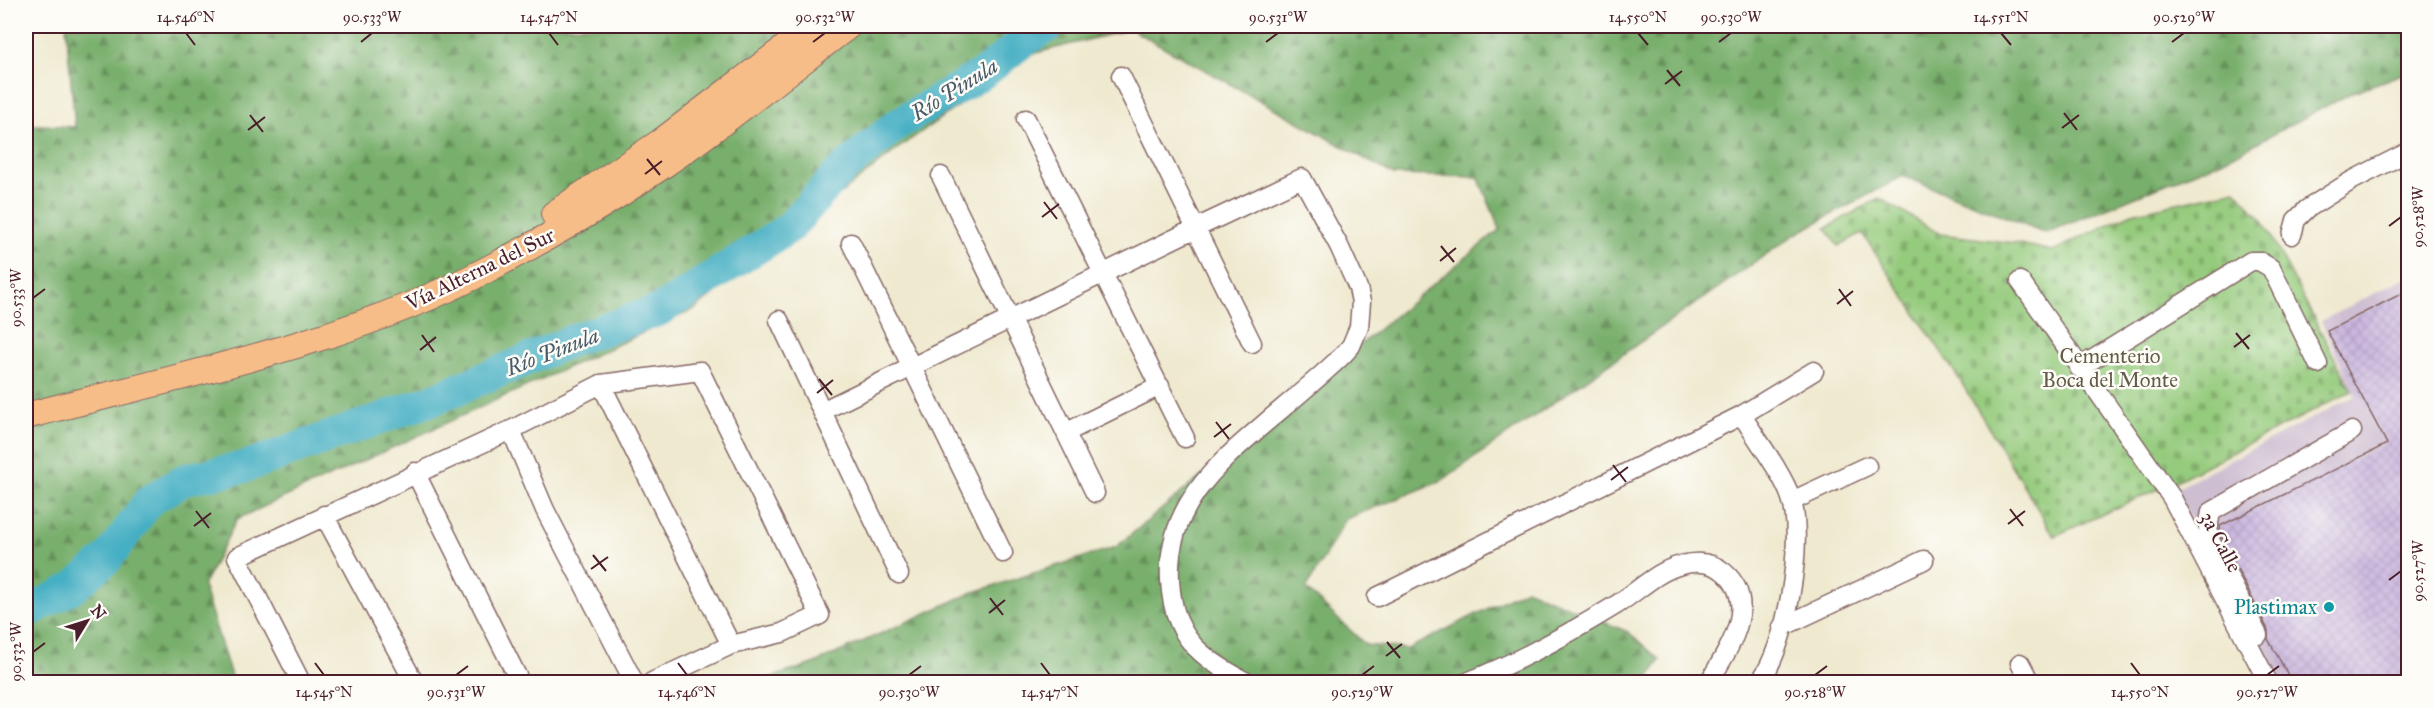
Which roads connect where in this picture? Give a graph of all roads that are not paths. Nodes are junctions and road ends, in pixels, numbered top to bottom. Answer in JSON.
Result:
{"nodes":[{"id":1,"x":814,"y":26,"type":"edge"},
{"id":2,"x":848,"y":26,"type":"edge"},
{"id":3,"x":1121,"y":76,"type":"dead end"},
{"id":4,"x":1026,"y":119,"type":"dead end"},
{"id":5,"x":2409,"y":152,"type":"edge"},
{"id":6,"x":941,"y":177,"type":"dead end"},
{"id":7,"x":1196,"y":228,"type":"junction"},
{"id":8,"x":2292,"y":236,"type":"dead end"},
{"id":9,"x":851,"y":243,"type":"dead end"},
{"id":10,"x":1103,"y":274,"type":"junction"},
{"id":11,"x":2020,"y":281,"type":"dead end"},
{"id":12,"x":1010,"y":319,"type":"junction"},
{"id":13,"x":779,"y":320,"type":"dead end"},
{"id":14,"x":1252,"y":343,"type":"dead end"},
{"id":15,"x":2318,"y":364,"type":"dead end"},
{"id":16,"x":912,"y":367,"type":"junction"},
{"id":17,"x":2079,"y":368,"type":"junction"},
{"id":18,"x":1814,"y":371,"type":"dead end"},
{"id":19,"x":601,"y":384,"type":"junction"},
{"id":20,"x":1160,"y":386,"type":"junction"},
{"id":21,"x":26,"y":398,"type":"edge"},
{"id":22,"x":822,"y":411,"type":"junction"},
{"id":23,"x":1742,"y":415,"type":"junction"},
{"id":24,"x":26,"y":416,"type":"edge"},
{"id":25,"x":511,"y":430,"type":"junction"},
{"id":26,"x":2352,"y":431,"type":"dead end"},
{"id":27,"x":1067,"y":432,"type":"junction"},
{"id":28,"x":1185,"y":438,"type":"dead end"},
{"id":29,"x":1867,"y":466,"type":"dead end"},
{"id":30,"x":415,"y":472,"type":"junction"},
{"id":31,"x":1095,"y":492,"type":"dead end"},
{"id":32,"x":1792,"y":501,"type":"junction"},
{"id":33,"x":2211,"y":512,"type":"junction"},
{"id":34,"x":324,"y":515,"type":"junction"},
{"id":35,"x":2189,"y":527,"type":"junction"},
{"id":36,"x":1003,"y":553,"type":"dead end"},
{"id":37,"x":1924,"y":560,"type":"dead end"},
{"id":38,"x":899,"y":574,"type":"dead end"},
{"id":39,"x":1377,"y":597,"type":"dead end"},
{"id":40,"x":1782,"y":627,"type":"junction"},
{"id":41,"x":731,"y":645,"type":"junction"},
{"id":42,"x":2020,"y":663,"type":"dead end"},
{"id":43,"x":301,"y":682,"type":"edge"},
{"id":44,"x":414,"y":682,"type":"edge"},
{"id":45,"x":520,"y":682,"type":"edge"},
{"id":46,"x":634,"y":682,"type":"edge"},
{"id":47,"x":652,"y":682,"type":"edge"},
{"id":48,"x":1246,"y":682,"type":"edge"},
{"id":49,"x":1467,"y":682,"type":"edge"},
{"id":50,"x":1709,"y":682,"type":"edge"},
{"id":51,"x":1759,"y":682,"type":"edge"},
{"id":52,"x":2030,"y":682,"type":"edge"},
{"id":53,"x":2268,"y":682,"type":"edge"},
{"id":54,"x":2281,"y":682,"type":"edge"}],
"edges":[{"from":1,"to":21,"type":"highway","name":"Vía Alterna del Sur"},
{"from":2,"to":24,"type":"highway","name":"Vía Alterna del Sur"},
{"from":3,"to":7,"type":"street"},
{"from":4,"to":10,"type":"street"},
{"from":5,"to":8,"type":"street"},
{"from":6,"to":12,"type":"street"},
{"from":7,"to":10,"type":"street"},
{"from":7,"to":14,"type":"street"},
{"from":7,"to":48,"type":"street"},
{"from":9,"to":16,"type":"street"},
{"from":10,"to":12,"type":"street"},
{"from":10,"to":20,"type":"street"},
{"from":11,"to":17,"type":"street","name":"3a Calle"},
{"from":12,"to":16,"type":"street"},
{"from":12,"to":27,"type":"street"},
{"from":13,"to":22,"type":"street"},
{"from":15,"to":17,"type":"street"},
{"from":16,"to":22,"type":"street"},
{"from":16,"to":36,"type":"street"},
{"from":17,"to":35,"type":"street","name":"3a Calle"},
{"from":18,"to":23,"type":"street"},
{"from":19,"to":25,"type":"street"},
{"from":19,"to":41,"type":"street"},
{"from":19,"to":41,"type":"street"},
{"from":20,"to":27,"type":"street"},
{"from":20,"to":28,"type":"street"},
{"from":22,"to":38,"type":"street"},
{"from":23,"to":32,"type":"street"},
{"from":23,"to":39,"type":"street"},
{"from":25,"to":30,"type":"street"},
{"from":25,"to":46,"type":"street"},
{"from":26,"to":33,"type":"street"},
{"from":27,"to":31,"type":"street"},
{"from":29,"to":32,"type":"street"},
{"from":30,"to":34,"type":"street"},
{"from":30,"to":45,"type":"street"},
{"from":32,"to":40,"type":"street"},
{"from":33,"to":35,"type":"street"},
{"from":33,"to":54,"type":"street"},
{"from":34,"to":43,"type":"street"},
{"from":34,"to":44,"type":"street"},
{"from":35,"to":53,"type":"street","name":"3a Calle"},
{"from":37,"to":40,"type":"street"},
{"from":40,"to":51,"type":"street"},
{"from":41,"to":47,"type":"street"},
{"from":42,"to":52,"type":"street"},
{"from":49,"to":50,"type":"street"}]}
